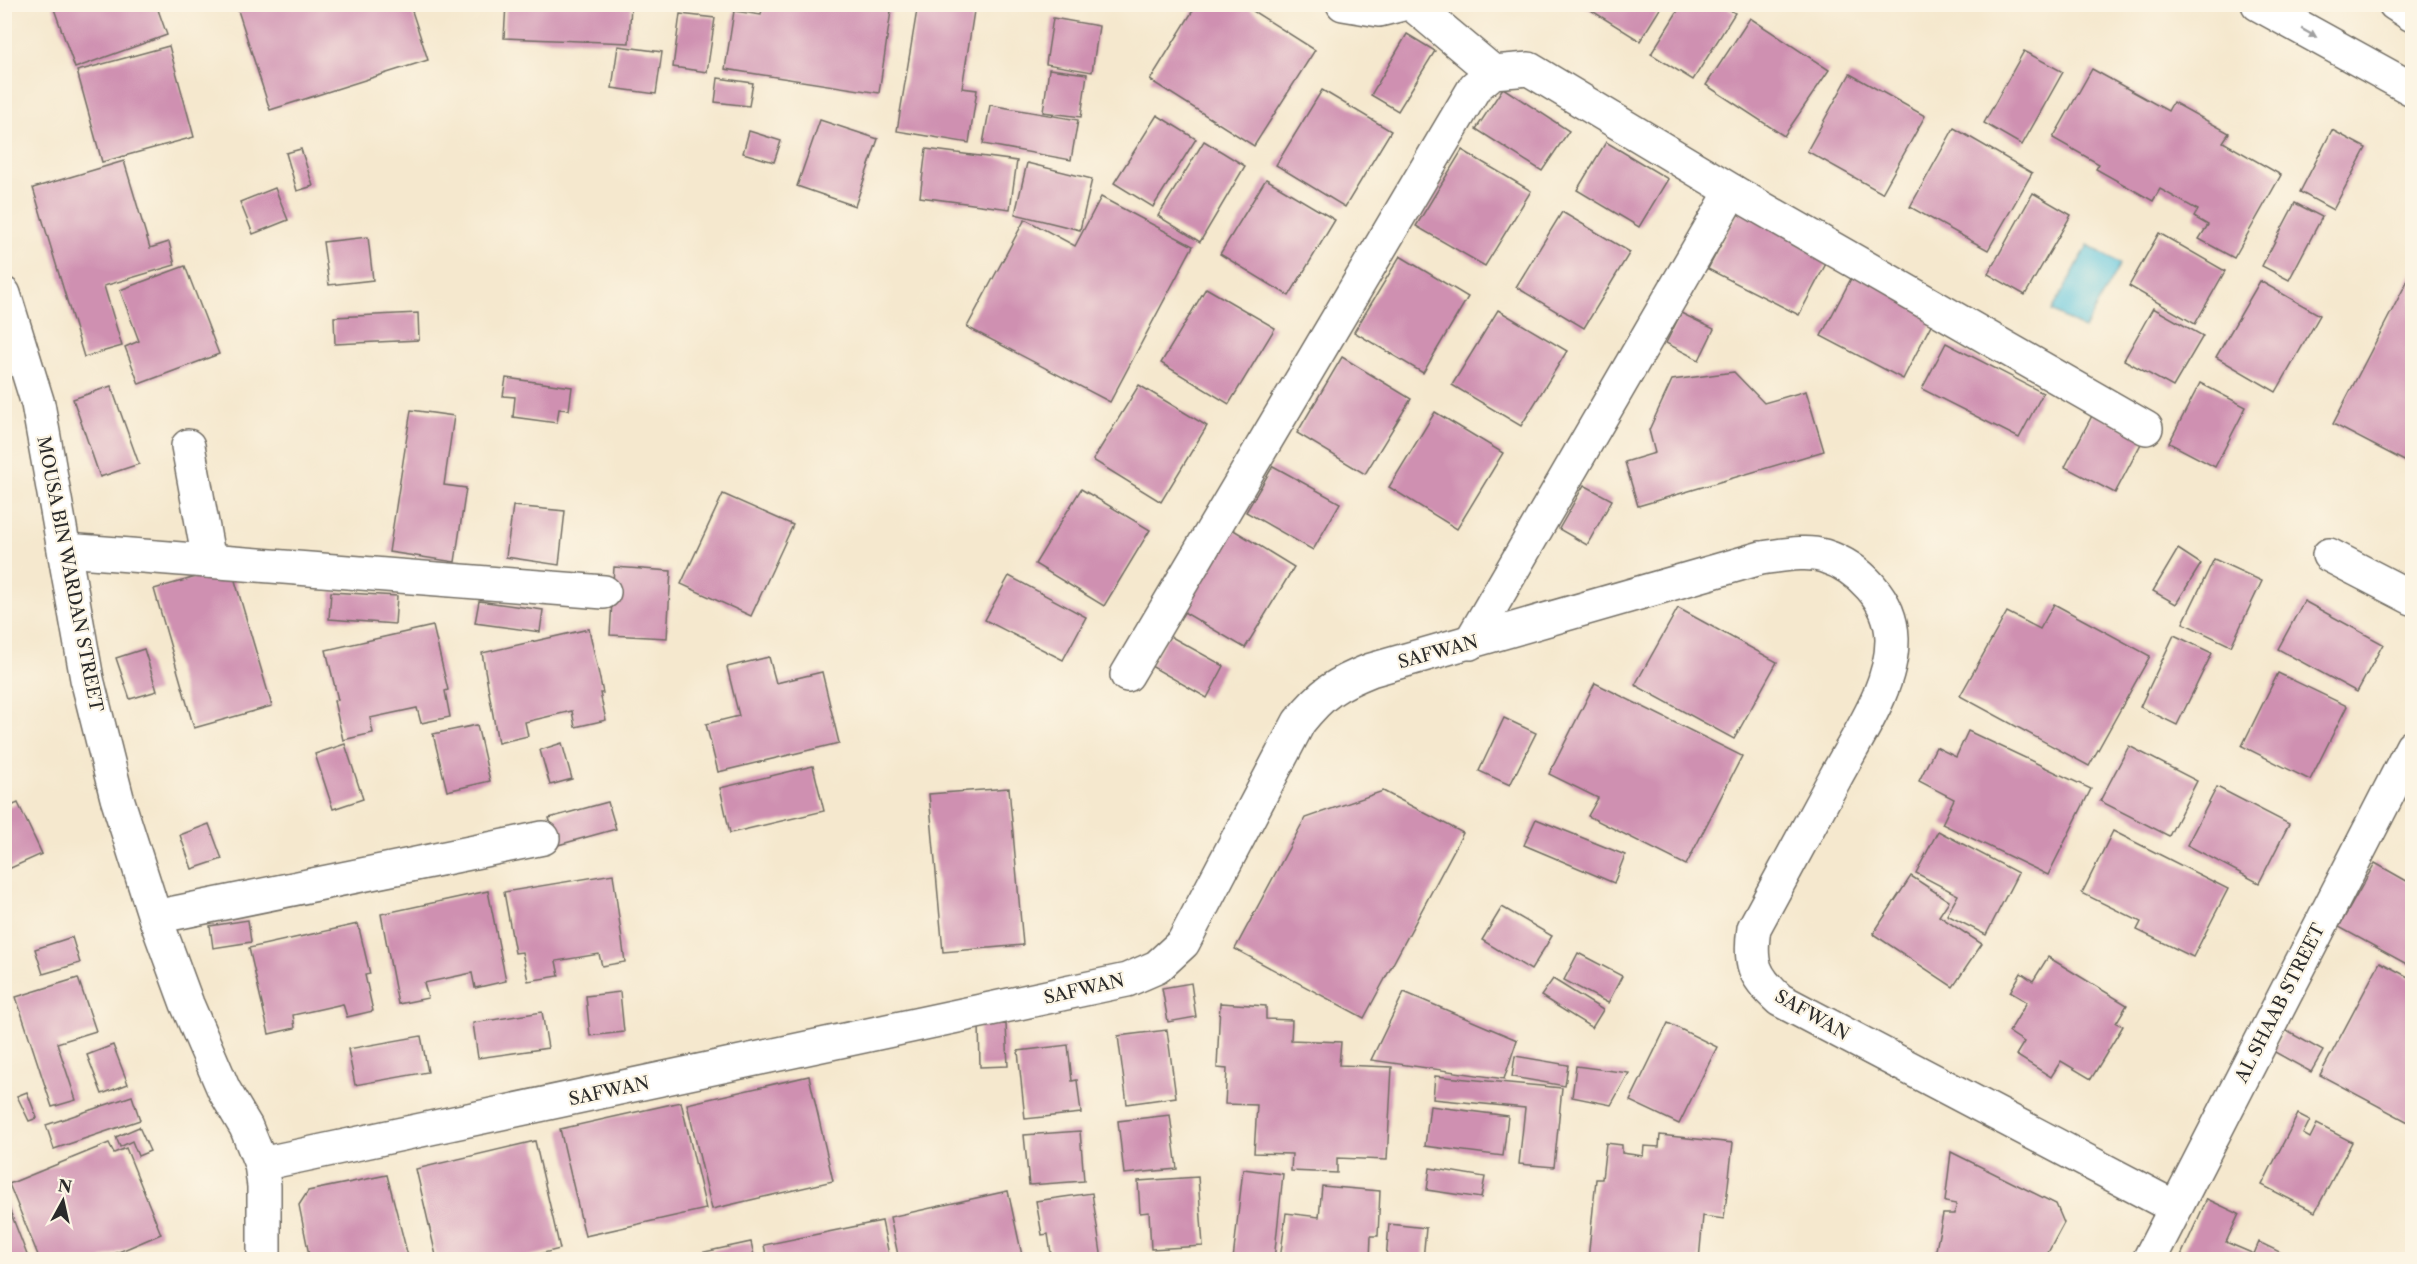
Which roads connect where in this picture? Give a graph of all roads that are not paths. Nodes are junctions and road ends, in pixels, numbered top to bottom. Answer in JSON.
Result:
{"nodes":[{"id":1,"x":1343,"y":4,"type":"edge"},
{"id":2,"x":1403,"y":4,"type":"edge"},
{"id":3,"x":1412,"y":4,"type":"edge"},
{"id":4,"x":2258,"y":4,"type":"edge"},
{"id":5,"x":1493,"y":72,"type":"junction"},
{"id":6,"x":2412,"y":89,"type":"edge"},
{"id":7,"x":1732,"y":191,"type":"junction"},
{"id":8,"x":4,"y":294,"type":"edge"},
{"id":9,"x":2146,"y":428,"type":"dead end"},
{"id":10,"x":188,"y":446,"type":"dead end"},
{"id":11,"x":66,"y":550,"type":"junction"},
{"id":12,"x":2329,"y":555,"type":"dead end"},
{"id":13,"x":209,"y":561,"type":"junction"},
{"id":14,"x":604,"y":592,"type":"dead end"},
{"id":15,"x":2412,"y":598,"type":"edge"},
{"id":16,"x":1470,"y":644,"type":"junction"},
{"id":17,"x":1127,"y":675,"type":"dead end"},
{"id":18,"x":2412,"y":747,"type":"edge"},
{"id":19,"x":543,"y":838,"type":"dead end"},
{"id":20,"x":155,"y":917,"type":"junction"},
{"id":21,"x":261,"y":1164,"type":"junction"},
{"id":22,"x":2174,"y":1207,"type":"junction"},
{"id":23,"x":264,"y":1260,"type":"edge"},
{"id":24,"x":2149,"y":1260,"type":"edge"}],
"edges":[{"from":1,"to":2,"type":"street"},
{"from":3,"to":5,"type":"street"},
{"from":4,"to":6,"type":"street","one_way":true},
{"from":5,"to":7,"type":"street"},
{"from":5,"to":17,"type":"street"},
{"from":7,"to":9,"type":"street"},
{"from":7,"to":16,"type":"street"},
{"from":8,"to":11,"type":"street","name":"MOUSA BIN WARDAN STREET"},
{"from":10,"to":13,"type":"street"},
{"from":11,"to":13,"type":"street"},
{"from":11,"to":20,"type":"street","name":"MOUSA BIN WARDAN STREET"},
{"from":12,"to":15,"type":"street"},
{"from":13,"to":14,"type":"street"},
{"from":16,"to":21,"type":"street","name":"SAFWAN"},
{"from":16,"to":22,"type":"street","name":"SAFWAN"},
{"from":18,"to":22,"type":"street","name":"AL SHAAB STREET"},
{"from":19,"to":20,"type":"street"},
{"from":20,"to":21,"type":"street","name":"MOUSA BIN WARDAN STREET"},
{"from":21,"to":23,"type":"street","name":"MOUSA BIN WARDAN STREET"},
{"from":22,"to":24,"type":"street","name":"AL SHAAB STREET"}]}
